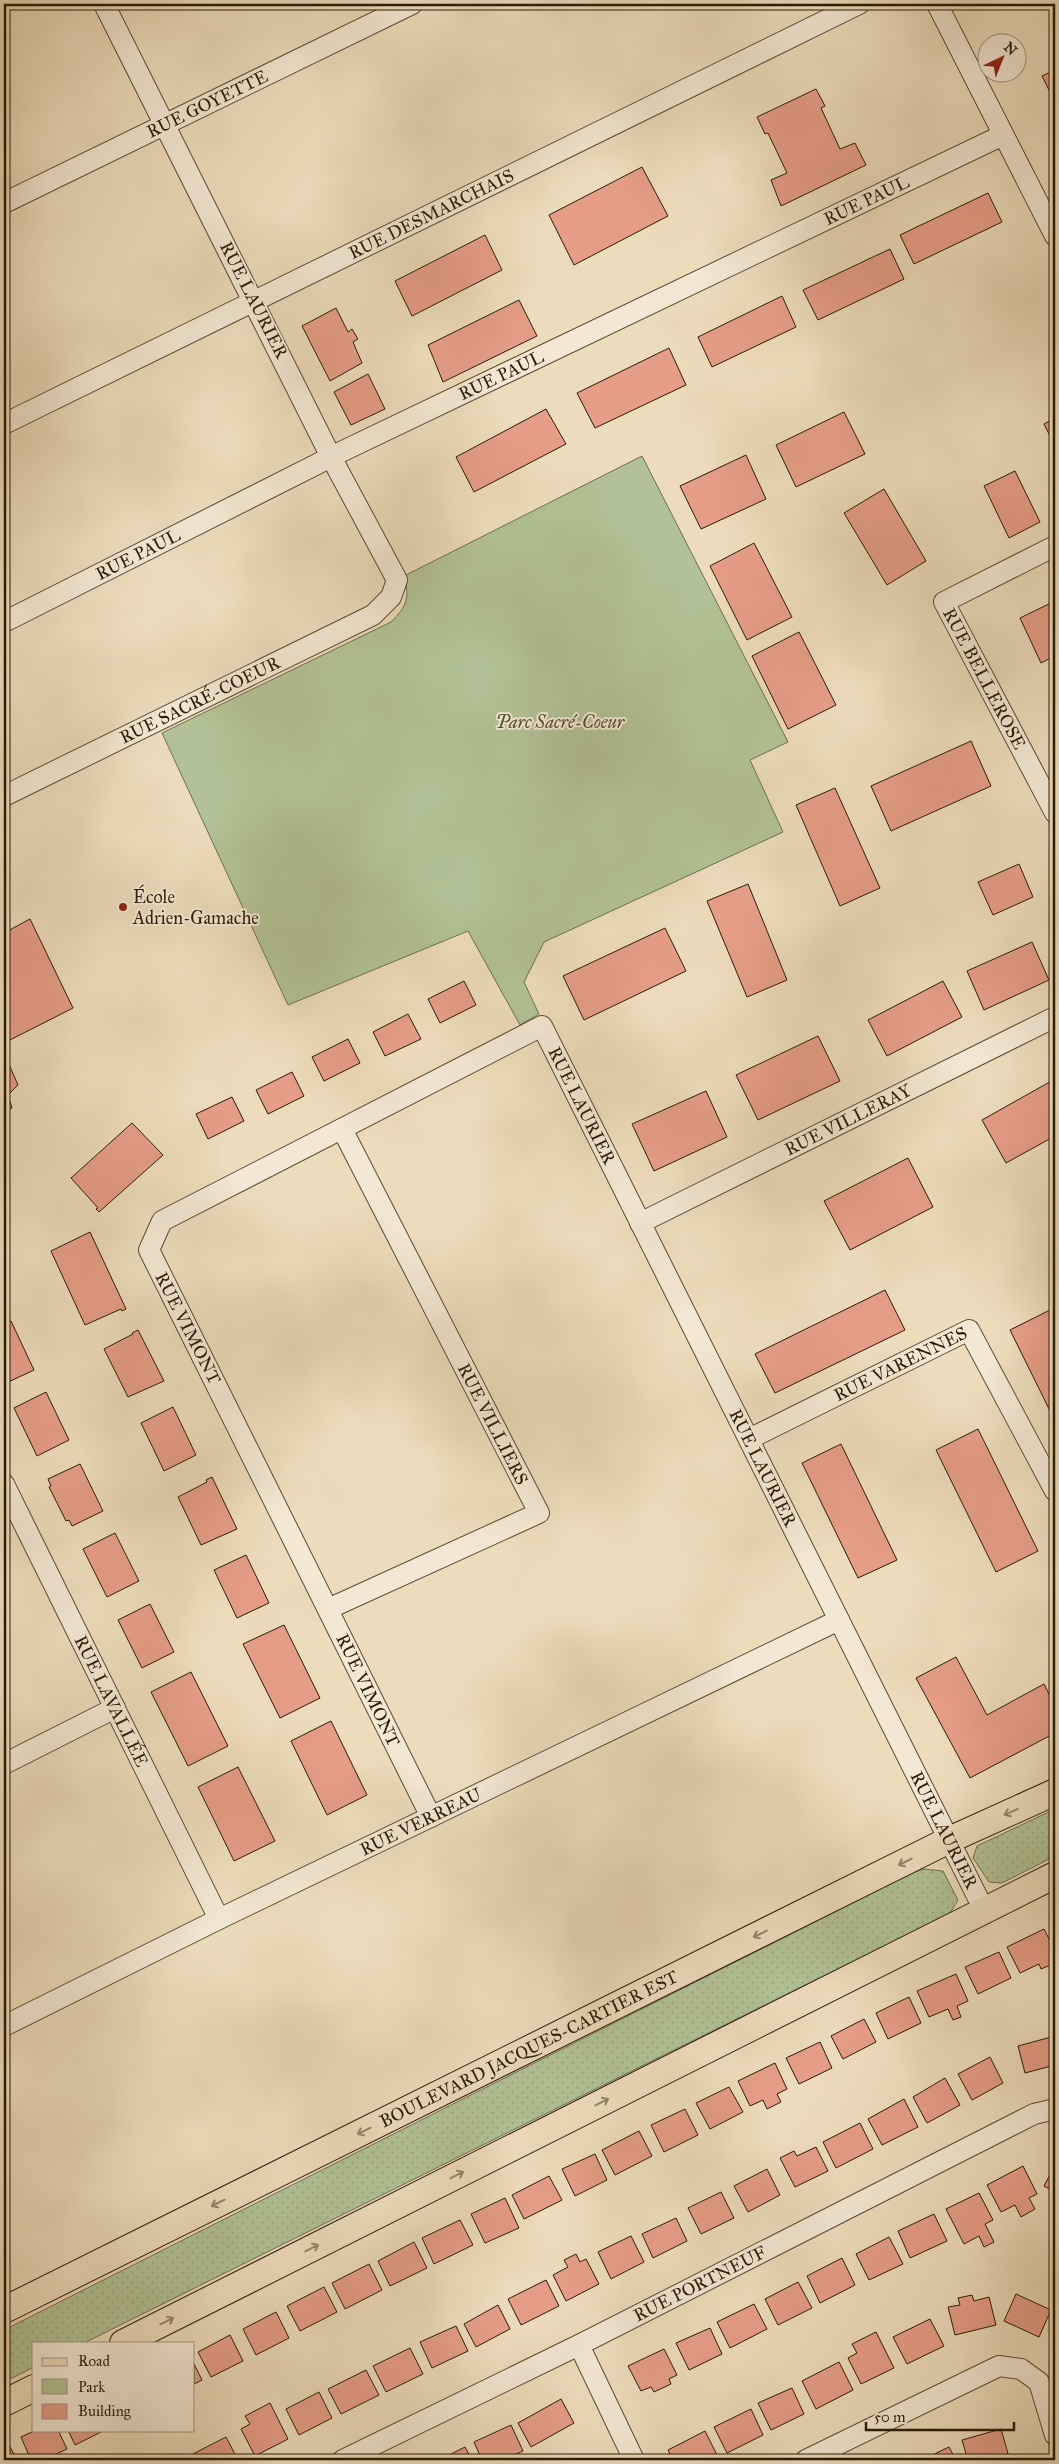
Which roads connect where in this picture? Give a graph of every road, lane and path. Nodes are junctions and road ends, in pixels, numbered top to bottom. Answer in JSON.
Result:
{"nodes":[{"id":1,"x":104,"y":4,"type":"edge"},
{"id":2,"x":412,"y":4,"type":"edge"},
{"id":3,"x":859,"y":4,"type":"edge"},
{"id":4,"x":937,"y":4,"type":"edge"},
{"id":5,"x":164,"y":123,"type":"junction"},
{"id":6,"x":1002,"y":135,"type":"junction"},
{"id":7,"x":4,"y":203,"type":"edge"},
{"id":8,"x":1055,"y":236,"type":"edge"},
{"id":9,"x":254,"y":300,"type":"junction"},
{"id":10,"x":4,"y":424,"type":"edge"},
{"id":11,"x":331,"y":457,"type":"junction"},
{"id":12,"x":1055,"y":546,"type":"edge"},
{"id":13,"x":391,"y":597,"type":"joint"},
{"id":14,"x":4,"y":622,"type":"edge"},
{"id":15,"x":4,"y":796,"type":"edge"},
{"id":16,"x":1055,"y":813,"type":"edge"},
{"id":17,"x":1055,"y":1017,"type":"edge"},
{"id":18,"x":542,"y":1026,"type":"joint"},
{"id":19,"x":342,"y":1129,"type":"junction"},
{"id":20,"x":640,"y":1222,"type":"junction"},
{"id":21,"x":749,"y":1439,"type":"junction"},
{"id":22,"x":4,"y":1484,"type":"edge"},
{"id":23,"x":1055,"y":1491,"type":"edge"},
{"id":24,"x":9,"y":1506,"type":"edge"},
{"id":25,"x":328,"y":1609,"type":"junction"},
{"id":26,"x":839,"y":1620,"type":"junction"},
{"id":27,"x":115,"y":1708,"type":"junction"},
{"id":28,"x":4,"y":1764,"type":"edge"},
{"id":29,"x":1055,"y":1792,"type":"edge"},
{"id":30,"x":431,"y":1817,"type":"junction"},
{"id":31,"x":949,"y":1840,"type":"junction"},
{"id":32,"x":1055,"y":1875,"type":"edge"},
{"id":33,"x":984,"y":1910,"type":"junction"},
{"id":34,"x":219,"y":1919,"type":"junction"},
{"id":35,"x":4,"y":2026,"type":"edge"},
{"id":36,"x":1055,"y":2109,"type":"edge"},
{"id":37,"x":4,"y":2310,"type":"edge"},
{"id":38,"x":125,"y":2342,"type":"edge"},
{"id":39,"x":579,"y":2345,"type":"junction"},
{"id":40,"x":32,"y":2389,"type":"edge"},
{"id":41,"x":4,"y":2403,"type":"edge"},
{"id":42,"x":1055,"y":2435,"type":"edge"},
{"id":43,"x":342,"y":2460,"type":"edge"},
{"id":44,"x":634,"y":2460,"type":"edge"},
{"id":45,"x":806,"y":2460,"type":"edge"}],
"edges":[{"from":1,"to":5,"type":"street","name":"RUE LAURIER"},
{"from":2,"to":5,"type":"street","name":"RUE GOYETTE"},
{"from":3,"to":9,"type":"street","name":"RUE DESMARCHAIS"},
{"from":4,"to":6,"type":"street"},
{"from":5,"to":7,"type":"street","name":"RUE GOYETTE"},
{"from":5,"to":9,"type":"street","name":"RUE LAURIER"},
{"from":6,"to":8,"type":"street"},
{"from":6,"to":11,"type":"street","name":"RUE PAUL"},
{"from":9,"to":10,"type":"street","name":"RUE DESMARCHAIS"},
{"from":9,"to":11,"type":"street","name":"RUE LAURIER"},
{"from":11,"to":13,"type":"street","name":"RUE LAURIER"},
{"from":11,"to":14,"type":"street","name":"RUE PAUL"},
{"from":12,"to":16,"type":"street","name":"RUE BELLEROSE"},
{"from":13,"to":15,"type":"street","name":"RUE SACRÉ-COEUR"},
{"from":17,"to":20,"type":"street","name":"RUE VILLERAY"},
{"from":18,"to":19,"type":"street","name":"RUE VIMONT"},
{"from":18,"to":20,"type":"street","name":"RUE LAURIER"},
{"from":19,"to":25,"type":"street","name":"RUE VIMONT"},
{"from":19,"to":25,"type":"street","name":"RUE VILLIERS"},
{"from":20,"to":21,"type":"street","name":"RUE LAURIER"},
{"from":21,"to":23,"type":"street","name":"RUE VARENNES"},
{"from":21,"to":26,"type":"street","name":"RUE LAURIER"},
{"from":22,"to":24,"type":"street","name":"RUE LAVALLÉE"},
{"from":24,"to":27,"type":"street","name":"RUE LAVALLÉE"},
{"from":25,"to":30,"type":"street","name":"RUE VIMONT"},
{"from":26,"to":30,"type":"street","name":"RUE VERREAU"},
{"from":26,"to":31,"type":"street","name":"RUE LAURIER"},
{"from":27,"to":28,"type":"street"},
{"from":27,"to":34,"type":"street","name":"RUE LAVALLÉE"},
{"from":29,"to":31,"type":"main road","name":"BOULEVARD JACQUES-CARTIER EST","one_way":true},
{"from":30,"to":34,"type":"street","name":"RUE VERREAU"},
{"from":31,"to":33,"type":"street","name":"RUE LAURIER"},
{"from":31,"to":37,"type":"main road","name":"BOULEVARD JACQUES-CARTIER EST","one_way":true},
{"from":32,"to":33,"type":"main road"},
{"from":38,"to":33,"type":"main road","one_way":true},
{"from":34,"to":35,"type":"street","name":"RUE VERREAU"},
{"from":36,"to":39,"type":"street","name":"RUE PORTNEUF"},
{"from":39,"to":43,"type":"street","name":"RUE PORTNEUF"},
{"from":39,"to":44,"type":"street"},
{"from":40,"to":41,"type":"main road"},
{"from":42,"to":45,"type":"street"}]}
